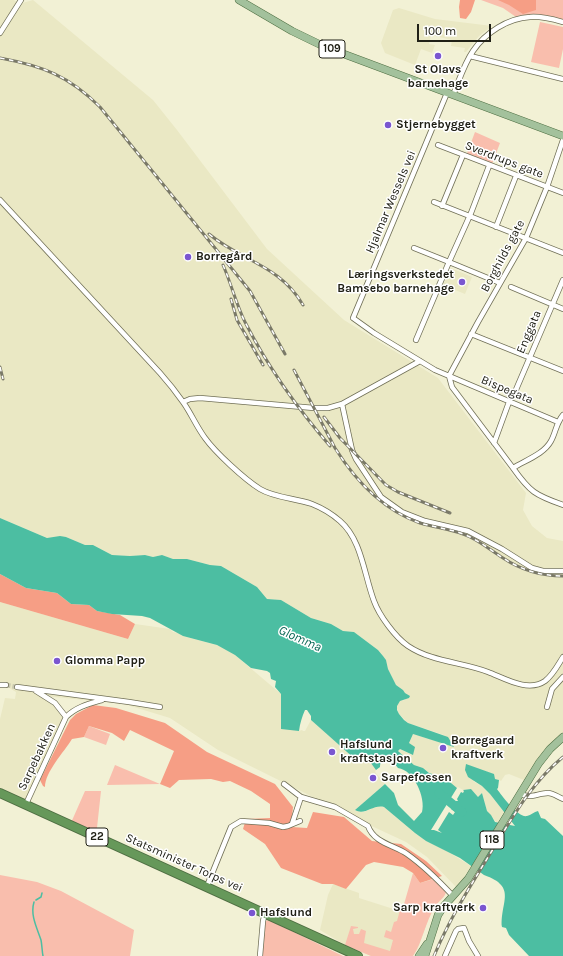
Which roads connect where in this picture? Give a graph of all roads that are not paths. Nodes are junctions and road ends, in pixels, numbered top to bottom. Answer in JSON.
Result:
{"nodes":[{"id":1,"x":21,"y":0,"type":"edge"},
{"id":2,"x":239,"y":0,"type":"edge"},
{"id":3,"x":563,"y":22,"type":"edge"},
{"id":4,"x":0,"y":33,"type":"edge"},
{"id":5,"x":470,"y":56,"type":"junction"},
{"id":6,"x":563,"y":79,"type":"edge"},
{"id":7,"x":450,"y":94,"type":"junction"},
{"id":8,"x":563,"y":136,"type":"edge"},
{"id":9,"x":563,"y":140,"type":"edge"},
{"id":10,"x":438,"y":145,"type":"dead end"},
{"id":11,"x":463,"y":155,"type":"junction"},
{"id":12,"x":489,"y":166,"type":"junction"},
{"id":13,"x":516,"y":176,"type":"junction"},
{"id":14,"x":547,"y":187,"type":"junction"},
{"id":15,"x":563,"y":193,"type":"edge"},
{"id":16,"x":0,"y":200,"type":"edge"},
{"id":17,"x":434,"y":202,"type":"dead end"},
{"id":18,"x":442,"y":206,"type":"junction"},
{"id":19,"x":469,"y":217,"type":"junction"},
{"id":20,"x":496,"y":227,"type":"junction"},
{"id":21,"x":526,"y":238,"type":"junction"},
{"id":22,"x":414,"y":248,"type":"dead end"},
{"id":23,"x":563,"y":253,"type":"edge"},
{"id":24,"x":449,"y":262,"type":"junction"},
{"id":25,"x":563,"y":280,"type":"edge"},
{"id":26,"x":500,"y":283,"type":"junction"},
{"id":27,"x":510,"y":287,"type":"dead end"},
{"id":28,"x":552,"y":304,"type":"junction"},
{"id":29,"x":563,"y":309,"type":"edge"},
{"id":30,"x":353,"y":318,"type":"joint"},
{"id":31,"x":472,"y":334,"type":"junction"},
{"id":32,"x":416,"y":340,"type":"dead end"},
{"id":33,"x":529,"y":358,"type":"junction"},
{"id":34,"x":420,"y":361,"type":"junction"},
{"id":35,"x":563,"y":371,"type":"edge"},
{"id":36,"x":449,"y":376,"type":"junction"},
{"id":37,"x":515,"y":392,"type":"dead end"},
{"id":38,"x":183,"y":402,"type":"junction"},
{"id":39,"x":509,"y":402,"type":"junction"},
{"id":40,"x":342,"y":404,"type":"junction"},
{"id":41,"x":563,"y":415,"type":"edge"},
{"id":42,"x":558,"y":422,"type":"junction"},
{"id":43,"x":494,"y":443,"type":"junction"},
{"id":44,"x":513,"y":468,"type":"junction"},
{"id":45,"x":563,"y":505,"type":"edge"},
{"id":46,"x":563,"y":571,"type":"edge"},
{"id":47,"x":563,"y":657,"type":"edge"},
{"id":48,"x":563,"y":677,"type":"edge"},
{"id":49,"x":0,"y":685,"type":"edge"},
{"id":50,"x":6,"y":686,"type":"tunnel mouth"},
{"id":51,"x":17,"y":687,"type":"tunnel mouth"},
{"id":52,"x":35,"y":690,"type":"junction"},
{"id":53,"x":105,"y":699,"type":"junction"},
{"id":54,"x":160,"y":707,"type":"dead end"},
{"id":55,"x":547,"y":707,"type":"dead end"},
{"id":56,"x":66,"y":717,"type":"junction"},
{"id":57,"x":561,"y":739,"type":"edge"},
{"id":58,"x":284,"y":784,"type":"dead end"},
{"id":59,"x":0,"y":793,"type":"edge"},
{"id":60,"x":520,"y":793,"type":"junction"},
{"id":61,"x":301,"y":797,"type":"junction"},
{"id":62,"x":563,"y":799,"type":"edge"},
{"id":63,"x":26,"y":804,"type":"junction"},
{"id":64,"x":300,"y":821,"type":"dead end"},
{"id":65,"x":292,"y":824,"type":"junction"},
{"id":66,"x":207,"y":886,"type":"junction"},
{"id":67,"x":453,"y":896,"type":"junction"},
{"id":68,"x":265,"y":913,"type":"junction"},
{"id":69,"x":430,"y":939,"type":"junction"},
{"id":70,"x":260,"y":956,"type":"edge"},
{"id":71,"x":358,"y":956,"type":"edge"},
{"id":72,"x":419,"y":956,"type":"edge"},
{"id":73,"x":425,"y":956,"type":"edge"},
{"id":74,"x":445,"y":956,"type":"edge"},
{"id":75,"x":478,"y":956,"type":"edge"}],
"edges":[{"from":1,"to":4,"type":"street"},
{"from":2,"to":7,"type":"main road","number":"109"},
{"from":3,"to":5,"type":"street","name":"Hjalmar Wessels vei"},
{"from":5,"to":6,"type":"street"},
{"from":5,"to":7,"type":"street","name":"Hjalmar Wessels vei"},
{"from":7,"to":8,"type":"main road","number":"109"},
{"from":7,"to":30,"type":"street","name":"Hjalmar Wessels vei"},
{"from":9,"to":14,"type":"street","name":"Borghilds gate"},
{"from":10,"to":11,"type":"street","name":"Sverdrups gate"},
{"from":11,"to":12,"type":"street","name":"Sverdrups gate"},
{"from":11,"to":18,"type":"street"},
{"from":12,"to":13,"type":"street","name":"Sverdrups gate"},
{"from":12,"to":19,"type":"street"},
{"from":13,"to":14,"type":"street","name":"Sverdrups gate"},
{"from":13,"to":20,"type":"street"},
{"from":14,"to":15,"type":"street","name":"Sverdrups gate"},
{"from":14,"to":21,"type":"street","name":"Borghilds gate"},
{"from":16,"to":38,"type":"street"},
{"from":17,"to":18,"type":"street"},
{"from":18,"to":19,"type":"street"},
{"from":19,"to":20,"type":"street"},
{"from":19,"to":24,"type":"street"},
{"from":20,"to":21,"type":"street"},
{"from":21,"to":23,"type":"street"},
{"from":21,"to":26,"type":"street","name":"Borghilds gate"},
{"from":22,"to":24,"type":"street"},
{"from":24,"to":26,"type":"street"},
{"from":24,"to":32,"type":"street"},
{"from":25,"to":28,"type":"street","name":"Enggata"},
{"from":26,"to":31,"type":"street","name":"Borghilds gate"},
{"from":27,"to":28,"type":"street"},
{"from":28,"to":29,"type":"street"},
{"from":28,"to":33,"type":"street","name":"Enggata"},
{"from":30,"to":34,"type":"street","name":"Bispegata"},
{"from":31,"to":33,"type":"street"},
{"from":31,"to":36,"type":"street","name":"Borghilds gate"},
{"from":33,"to":35,"type":"street"},
{"from":33,"to":37,"type":"street","name":"Enggata"},
{"from":34,"to":36,"type":"street","name":"Bispegata"},
{"from":34,"to":40,"type":"street"},
{"from":36,"to":39,"type":"street","name":"Bispegata"},
{"from":36,"to":43,"type":"street"},
{"from":38,"to":40,"type":"street"},
{"from":38,"to":47,"type":"street"},
{"from":39,"to":42,"type":"street","name":"Bispegata"},
{"from":39,"to":43,"type":"street"},
{"from":40,"to":46,"type":"street"},
{"from":41,"to":42,"type":"street"},
{"from":42,"to":44,"type":"street"},
{"from":43,"to":44,"type":"street"},
{"from":44,"to":45,"type":"street"},
{"from":48,"to":55,"type":"street"},
{"from":49,"to":50,"type":"street"},
{"from":51,"to":52,"type":"street"},
{"from":52,"to":53,"type":"street"},
{"from":52,"to":56,"type":"street","name":"Sarpebakken"},
{"from":53,"to":54,"type":"street"},
{"from":53,"to":56,"type":"street","name":"Sarpebakken"},
{"from":56,"to":63,"type":"street","name":"Sarpebakken"},
{"from":57,"to":60,"type":"main road","number":"118"},
{"from":58,"to":61,"type":"street"},
{"from":59,"to":63,"type":"highway","name":"Statsminister Torps vei","number":"22"},
{"from":60,"to":62,"type":"street"},
{"from":60,"to":67,"type":"main road","number":"118"},
{"from":61,"to":65,"type":"street"},
{"from":61,"to":67,"type":"street"},
{"from":63,"to":66,"type":"highway","name":"Statsminister Torps vei","number":"22"},
{"from":64,"to":65,"type":"street"},
{"from":65,"to":66,"type":"street"},
{"from":66,"to":68,"type":"highway","name":"Statsminister Torps vei","number":"22"},
{"from":67,"to":69,"type":"main road","number":"118"},
{"from":68,"to":70,"type":"street"},
{"from":68,"to":71,"type":"highway","name":"Statsminister Torps vei","number":"22"},
{"from":69,"to":72,"type":"main road","number":"118"},
{"from":69,"to":73,"type":"main road","number":"118"},
{"from":74,"to":75,"type":"street"}]}
